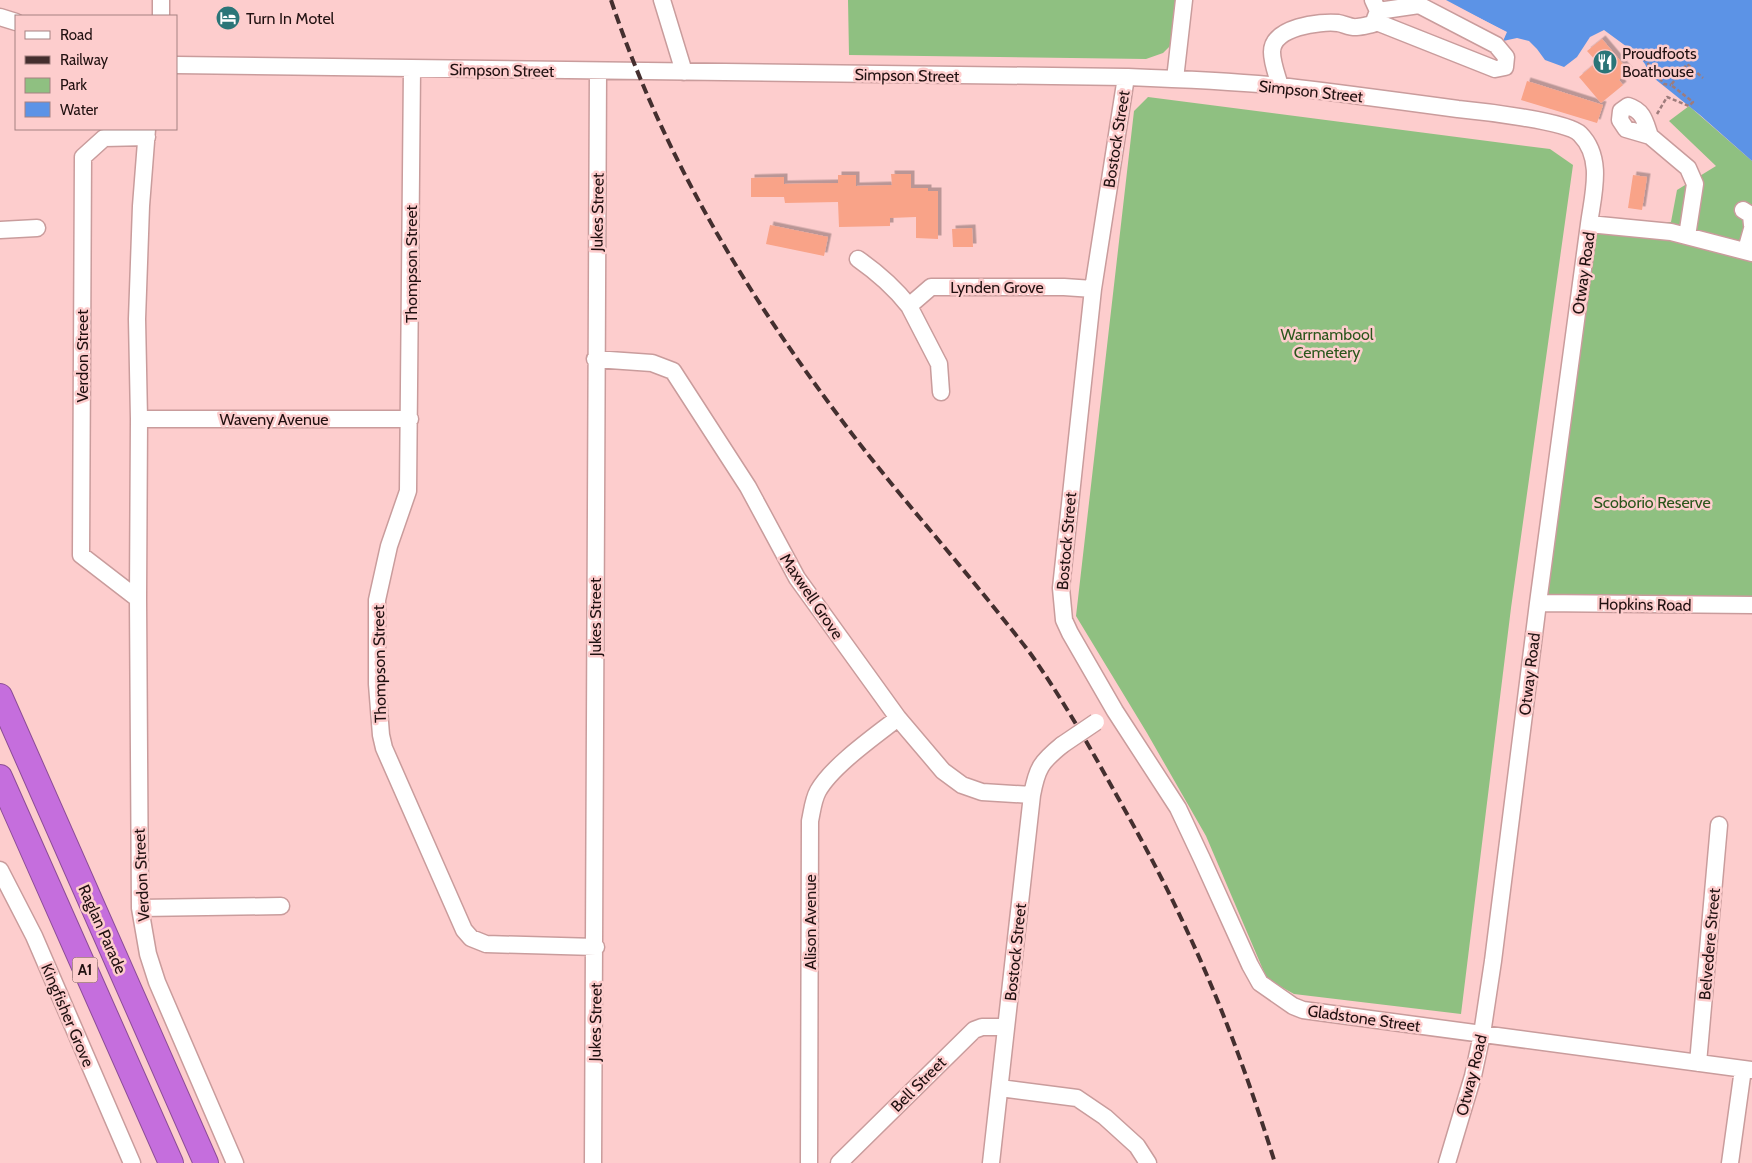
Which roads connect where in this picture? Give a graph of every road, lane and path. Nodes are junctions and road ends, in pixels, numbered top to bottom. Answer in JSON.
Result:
{"nodes":[{"id":1,"x":662,"y":0,"type":"edge"},
{"id":2,"x":1184,"y":0,"type":"edge"},
{"id":3,"x":1375,"y":11,"type":"edge"},
{"id":4,"x":0,"y":17,"type":"edge"},
{"id":5,"x":15,"y":22,"type":"edge"},
{"id":6,"x":1638,"y":55,"type":"dead end"},
{"id":7,"x":178,"y":65,"type":"edge"},
{"id":8,"x":412,"y":69,"type":"junction"},
{"id":9,"x":598,"y":71,"type":"junction"},
{"id":10,"x":684,"y":72,"type":"junction"},
{"id":11,"x":1126,"y":77,"type":"junction"},
{"id":12,"x":1703,"y":78,"type":"dead end"},
{"id":13,"x":1176,"y":79,"type":"junction"},
{"id":14,"x":1671,"y":85,"type":"junction"},
{"id":15,"x":1280,"y":86,"type":"junction"},
{"id":16,"x":1657,"y":114,"type":"dead end"},
{"id":17,"x":147,"y":133,"type":"edge"},
{"id":18,"x":1650,"y":136,"type":"dead end"},
{"id":19,"x":1594,"y":182,"type":"joint"},
{"id":20,"x":1743,"y":210,"type":"dead end"},
{"id":21,"x":1589,"y":224,"type":"junction"},
{"id":22,"x":1752,"y":224,"type":"edge"},
{"id":23,"x":37,"y":228,"type":"dead end"},
{"id":24,"x":1752,"y":229,"type":"edge"},
{"id":25,"x":0,"y":230,"type":"edge"},
{"id":26,"x":1687,"y":236,"type":"junction"},
{"id":27,"x":1749,"y":251,"type":"edge"},
{"id":28,"x":858,"y":259,"type":"dead end"},
{"id":29,"x":1093,"y":290,"type":"junction"},
{"id":30,"x":909,"y":306,"type":"junction"},
{"id":31,"x":595,"y":359,"type":"junction"},
{"id":32,"x":942,"y":392,"type":"dead end"},
{"id":33,"x":139,"y":419,"type":"junction"},
{"id":34,"x":410,"y":419,"type":"junction"},
{"id":35,"x":138,"y":599,"type":"junction"},
{"id":36,"x":1538,"y":603,"type":"junction"},
{"id":37,"x":1752,"y":605,"type":"edge"},
{"id":38,"x":0,"y":696,"type":"edge"},
{"id":39,"x":1114,"y":711,"type":"junction"},
{"id":40,"x":898,"y":718,"type":"junction"},
{"id":41,"x":0,"y":777,"type":"edge"},
{"id":42,"x":1032,"y":795,"type":"junction"},
{"id":43,"x":1719,"y":825,"type":"dead end"},
{"id":44,"x":0,"y":870,"type":"edge"},
{"id":45,"x":281,"y":906,"type":"dead end"},
{"id":46,"x":140,"y":908,"type":"junction"},
{"id":47,"x":596,"y":947,"type":"junction"},
{"id":48,"x":1006,"y":1027,"type":"junction"},
{"id":49,"x":1482,"y":1034,"type":"junction"},
{"id":50,"x":1698,"y":1063,"type":"junction"},
{"id":51,"x":1748,"y":1070,"type":"edge"},
{"id":52,"x":1000,"y":1088,"type":"junction"},
{"id":53,"x":132,"y":1163,"type":"edge"},
{"id":54,"x":171,"y":1163,"type":"edge"},
{"id":55,"x":206,"y":1163,"type":"edge"},
{"id":56,"x":234,"y":1163,"type":"edge"},
{"id":57,"x":594,"y":1163,"type":"edge"},
{"id":58,"x":809,"y":1163,"type":"edge"},
{"id":59,"x":838,"y":1163,"type":"edge"},
{"id":60,"x":991,"y":1163,"type":"edge"},
{"id":61,"x":1148,"y":1163,"type":"edge"},
{"id":62,"x":1447,"y":1163,"type":"edge"},
{"id":63,"x":1730,"y":1163,"type":"edge"}],
"edges":[{"from":1,"to":10,"type":"street"},
{"from":2,"to":13,"type":"street"},
{"from":3,"to":3,"type":"street"},
{"from":3,"to":15,"type":"street"},
{"from":4,"to":5,"type":"street"},
{"from":6,"to":14,"type":"path"},
{"from":7,"to":8,"type":"street","name":"Simpson Street"},
{"from":8,"to":9,"type":"street","name":"Simpson Street"},
{"from":8,"to":34,"type":"street","name":"Thompson Street"},
{"from":9,"to":10,"type":"street","name":"Simpson Street"},
{"from":9,"to":31,"type":"street","name":"Jukes Street"},
{"from":10,"to":11,"type":"street","name":"Simpson Street"},
{"from":11,"to":13,"type":"street","name":"Simpson Street"},
{"from":11,"to":29,"type":"street","name":"Bostock Street"},
{"from":12,"to":14,"type":"path"},
{"from":13,"to":15,"type":"street","name":"Simpson Street"},
{"from":14,"to":16,"type":"path"},
{"from":15,"to":19,"type":"street","name":"Simpson Street"},
{"from":17,"to":33,"type":"street","name":"Verdon Street"},
{"from":17,"to":35,"type":"street","name":"Verdon Street"},
{"from":18,"to":26,"type":"street"},
{"from":19,"to":21,"type":"street","name":"Otway Road"},
{"from":20,"to":22,"type":"street"},
{"from":21,"to":26,"type":"street"},
{"from":21,"to":36,"type":"street","name":"Otway Road"},
{"from":23,"to":25,"type":"street"},
{"from":24,"to":27,"type":"street"},
{"from":26,"to":27,"type":"street"},
{"from":28,"to":30,"type":"street"},
{"from":29,"to":30,"type":"street","name":"Lynden Grove"},
{"from":29,"to":39,"type":"street","name":"Bostock Street"},
{"from":30,"to":32,"type":"street"},
{"from":31,"to":40,"type":"street","name":"Maxwell Grove"},
{"from":31,"to":47,"type":"street","name":"Jukes Street"},
{"from":33,"to":34,"type":"street","name":"Waveny Avenue"},
{"from":33,"to":35,"type":"street","name":"Verdon Street"},
{"from":34,"to":47,"type":"street","name":"Thompson Street"},
{"from":35,"to":46,"type":"street","name":"Verdon Street"},
{"from":36,"to":37,"type":"street","name":"Hopkins Road"},
{"from":36,"to":49,"type":"street","name":"Otway Road"},
{"from":38,"to":55,"type":"highway","name":"Raglan Parade","number":"A1"},
{"from":39,"to":42,"type":"street","name":"Bostock Street","bridge":true},
{"from":39,"to":49,"type":"street","name":"Gladstone Street"},
{"from":40,"to":42,"type":"street","name":"Maxwell Grove"},
{"from":40,"to":58,"type":"street","name":"Alison Avenue"},
{"from":41,"to":54,"type":"highway","name":"Raglan Parade","number":"A1"},
{"from":42,"to":48,"type":"street","name":"Bostock Street"},
{"from":43,"to":50,"type":"street","name":"Belvedere Street"},
{"from":44,"to":53,"type":"street","name":"Kingfisher Grove"},
{"from":45,"to":46,"type":"street"},
{"from":46,"to":56,"type":"street","name":"Verdon Street"},
{"from":47,"to":57,"type":"street","name":"Jukes Street"},
{"from":48,"to":52,"type":"street","name":"Bostock Street"},
{"from":48,"to":59,"type":"street","name":"Bell Street"},
{"from":49,"to":50,"type":"street","name":"Gladstone Street"},
{"from":49,"to":62,"type":"street","name":"Otway Road"},
{"from":50,"to":51,"type":"street","name":"Gladstone Street"},
{"from":51,"to":63,"type":"street"},
{"from":52,"to":60,"type":"street","name":"Bostock Street"},
{"from":52,"to":61,"type":"street"}]}
